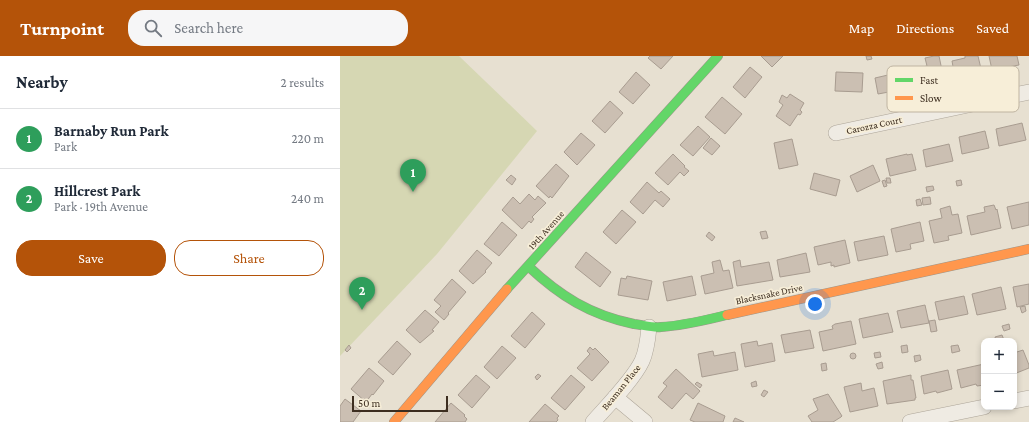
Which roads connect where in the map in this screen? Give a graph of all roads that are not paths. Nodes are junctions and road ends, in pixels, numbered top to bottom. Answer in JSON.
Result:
{"nodes":[{"id":1,"x":718,"y":56,"type":"edge"},
{"id":2,"x":1029,"y":92,"type":"edge"},
{"id":3,"x":1019,"y":94,"type":"edge"},
{"id":4,"x":935,"y":112,"type":"edge"},
{"id":5,"x":836,"y":133,"type":"dead end"},
{"id":6,"x":1029,"y":250,"type":"edge"},
{"id":7,"x":528,"y":266,"type":"junction"},
{"id":8,"x":649,"y":327,"type":"junction"},
{"id":9,"x":615,"y":397,"type":"junction"},
{"id":10,"x":1029,"y":398,"type":"edge"},
{"id":11,"x":1017,"y":400,"type":"edge"},
{"id":12,"x":981,"y":408,"type":"edge"},
{"id":13,"x":394,"y":422,"type":"edge"},
{"id":14,"x":593,"y":422,"type":"edge"},
{"id":15,"x":645,"y":422,"type":"edge"},
{"id":16,"x":910,"y":422,"type":"edge"}],
"edges":[{"from":1,"to":7,"type":"street","name":"19th Avenue"},
{"from":2,"to":3,"type":"street","name":"Carozza Court"},
{"from":4,"to":5,"type":"street","name":"Carozza Court"},
{"from":6,"to":8,"type":"street","name":"Blacksnake Drive"},
{"from":7,"to":8,"type":"street","name":"Blacksnake Drive"},
{"from":7,"to":13,"type":"street","name":"19th Avenue"},
{"from":8,"to":9,"type":"street","name":"Beaman Place"},
{"from":9,"to":14,"type":"street","name":"Beaman Place"},
{"from":9,"to":15,"type":"street"},
{"from":10,"to":11,"type":"street"},
{"from":12,"to":16,"type":"street"}]}
